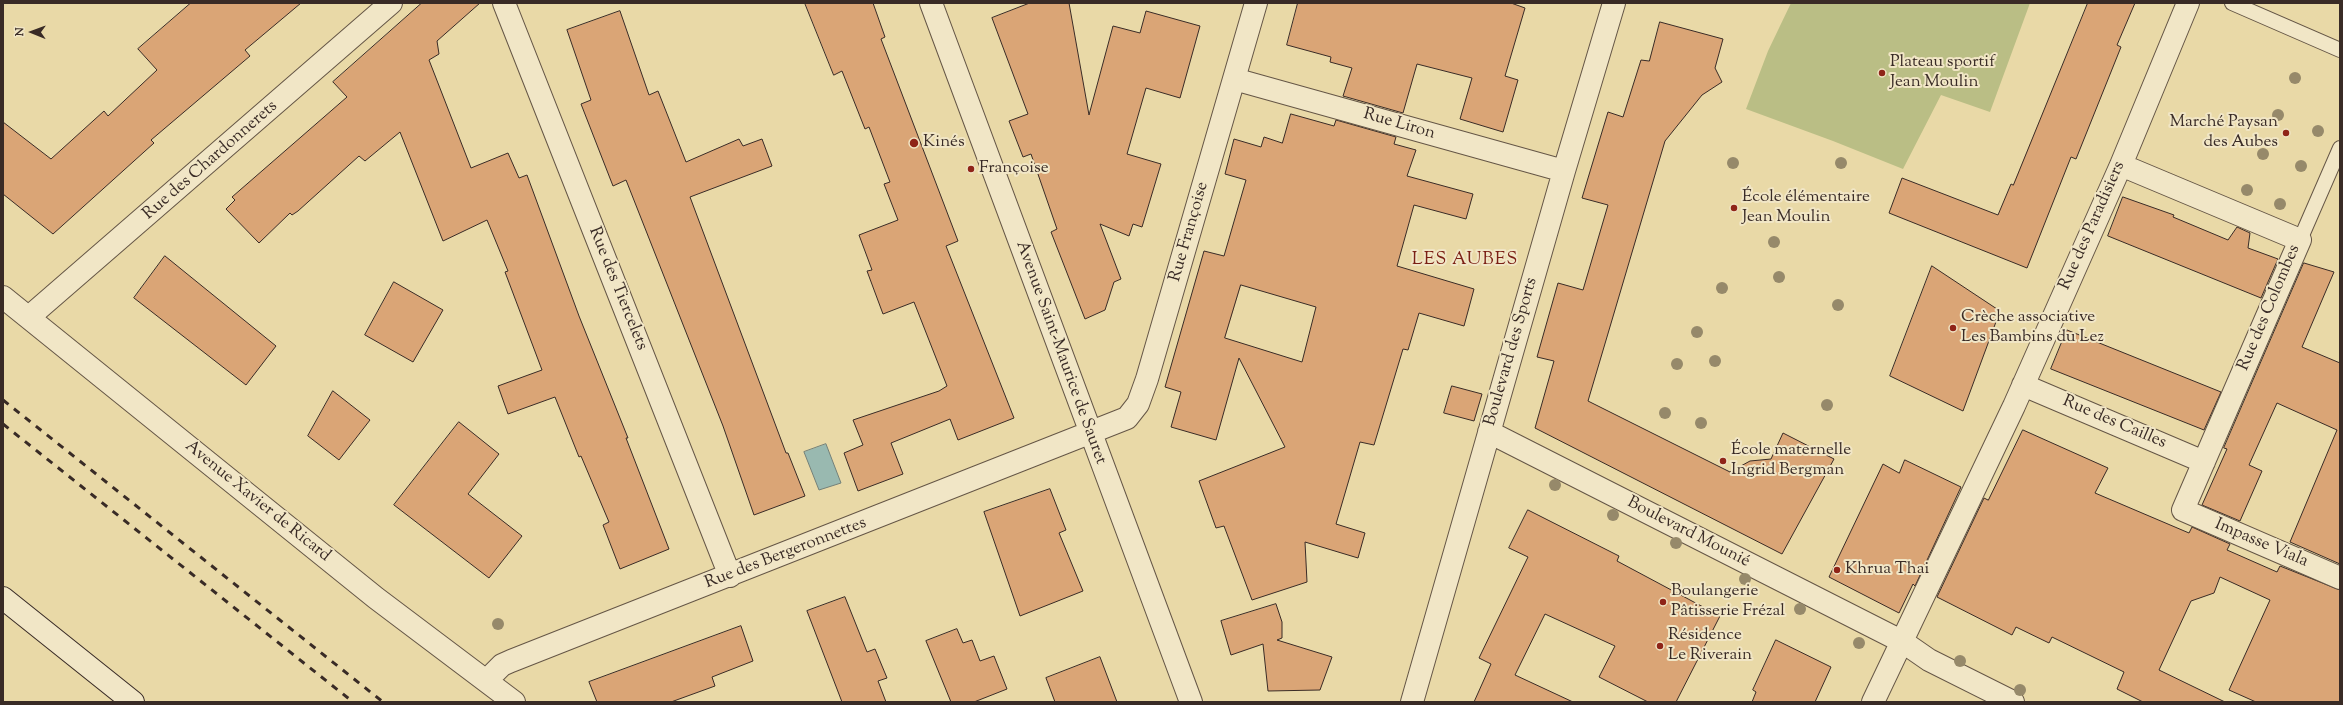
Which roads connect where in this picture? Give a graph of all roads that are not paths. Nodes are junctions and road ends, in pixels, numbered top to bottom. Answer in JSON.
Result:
{"nodes":[{"id":1,"x":391,"y":3,"type":"edge"},
{"id":2,"x":504,"y":3,"type":"edge"},
{"id":3,"x":931,"y":3,"type":"edge"},
{"id":4,"x":1256,"y":3,"type":"edge"},
{"id":5,"x":1614,"y":3,"type":"edge"},
{"id":6,"x":2188,"y":3,"type":"edge"},
{"id":7,"x":2232,"y":3,"type":"edge"},
{"id":8,"x":2340,"y":50,"type":"edge"},
{"id":9,"x":1234,"y":79,"type":"junction"},
{"id":10,"x":2340,"y":148,"type":"edge"},
{"id":11,"x":2121,"y":165,"type":"junction"},
{"id":12,"x":1564,"y":171,"type":"junction"},
{"id":13,"x":2300,"y":240,"type":"junction"},
{"id":14,"x":3,"y":297,"type":"edge"},
{"id":15,"x":29,"y":317,"type":"junction"},
{"id":16,"x":2023,"y":385,"type":"junction"},
{"id":17,"x":1489,"y":432,"type":"junction"},
{"id":18,"x":1090,"y":434,"type":"junction"},
{"id":19,"x":2204,"y":462,"type":"junction"},
{"id":20,"x":2183,"y":510,"type":"joint"},
{"id":21,"x":730,"y":576,"type":"junction"},
{"id":22,"x":2340,"y":578,"type":"edge"},
{"id":23,"x":3,"y":598,"type":"edge"},
{"id":24,"x":1903,"y":642,"type":"junction"},
{"id":25,"x":487,"y":680,"type":"junction"},
{"id":26,"x":133,"y":702,"type":"edge"},
{"id":27,"x":514,"y":702,"type":"edge"},
{"id":28,"x":1191,"y":702,"type":"edge"},
{"id":29,"x":1412,"y":702,"type":"edge"},
{"id":30,"x":1874,"y":702,"type":"edge"},
{"id":31,"x":2013,"y":702,"type":"edge"}],
"edges":[{"from":1,"to":15,"type":"street","name":"Rue des Chardonnerets"},
{"from":2,"to":21,"type":"street","name":"Rue des Tiercelets"},
{"from":3,"to":18,"type":"street","name":"Avenue Saint-Maurice de Sauret"},
{"from":4,"to":9,"type":"street","name":"Rue Françoise"},
{"from":5,"to":12,"type":"street","name":"Boulevard des Sports"},
{"from":6,"to":11,"type":"street","name":"Rue des Paradisiers"},
{"from":7,"to":8,"type":"lane"},
{"from":9,"to":12,"type":"street","name":"Rue Liron"},
{"from":9,"to":18,"type":"street","name":"Rue Françoise"},
{"from":10,"to":13,"type":"lane"},
{"from":11,"to":13,"type":"street","name":"Rue des Colombes"},
{"from":11,"to":16,"type":"street","name":"Rue des Paradisiers"},
{"from":12,"to":17,"type":"street","name":"Boulevard des Sports"},
{"from":13,"to":19,"type":"street","name":"Rue des Colombes"},
{"from":14,"to":15,"type":"street","name":"Avenue Xavier de Ricard"},
{"from":15,"to":25,"type":"street","name":"Avenue Xavier de Ricard"},
{"from":16,"to":19,"type":"street","name":"Rue des Cailles"},
{"from":16,"to":24,"type":"street","name":"Rue des Paradisiers"},
{"from":17,"to":24,"type":"street","name":"Boulevard Mounié"},
{"from":17,"to":29,"type":"street","name":"Boulevard des Sports"},
{"from":18,"to":21,"type":"street","name":"Rue des Bergeronnettes"},
{"from":18,"to":28,"type":"street","name":"Avenue Saint-Maurice de Sauret"},
{"from":19,"to":20,"type":"street","name":"Rue des Colombes"},
{"from":20,"to":22,"type":"street","name":"Impasse Viala"},
{"from":21,"to":25,"type":"street","name":"Rue des Bergeronnettes"},
{"from":23,"to":26,"type":"street"},
{"from":24,"to":30,"type":"street","name":"Rue des Paradisiers"},
{"from":24,"to":31,"type":"street","name":"Boulevard Mounié"},
{"from":25,"to":27,"type":"street","name":"Avenue Xavier de Ricard"}]}
